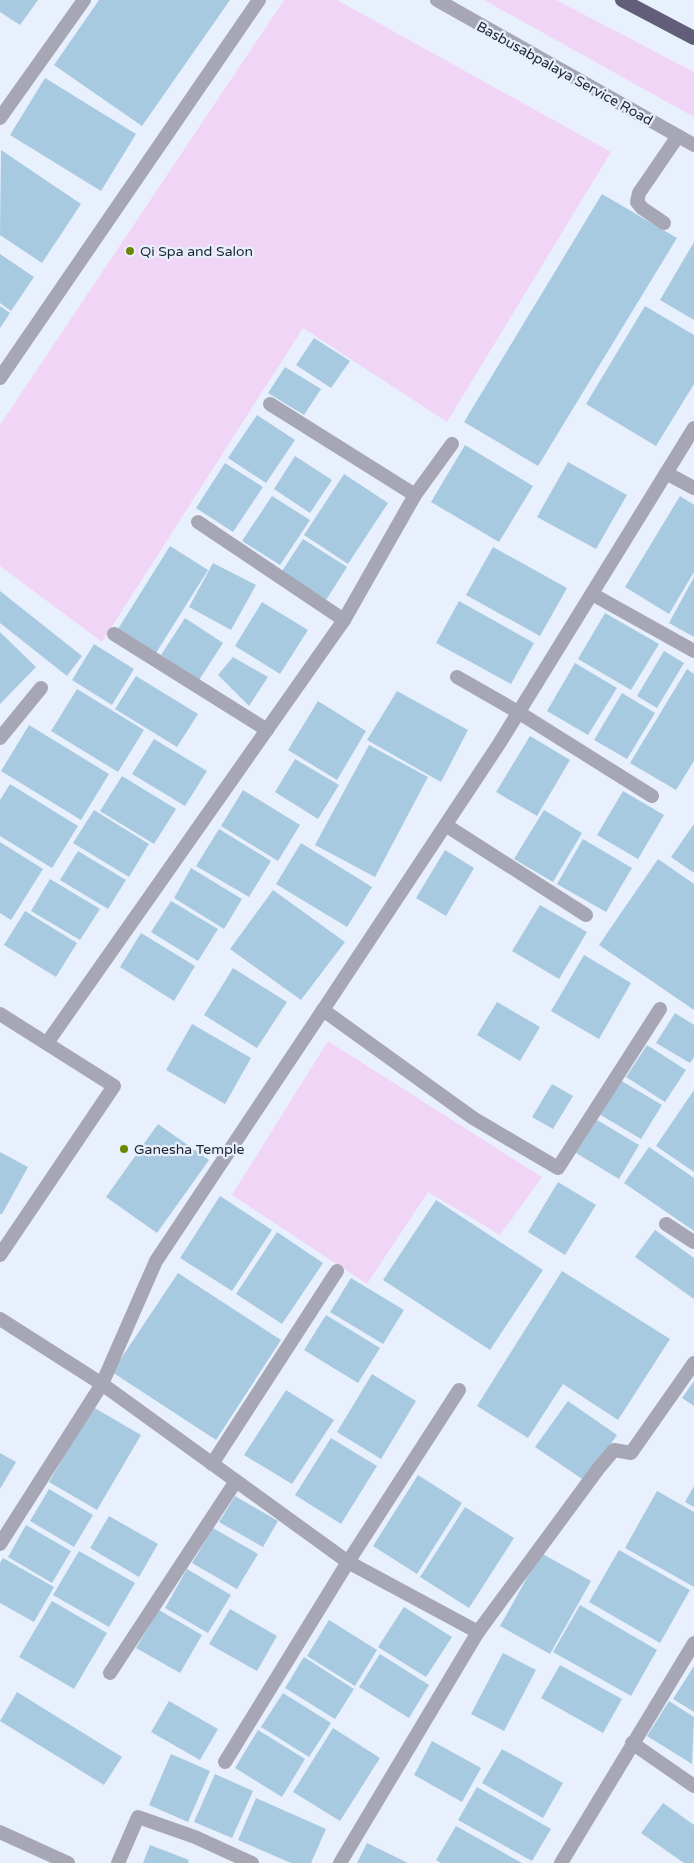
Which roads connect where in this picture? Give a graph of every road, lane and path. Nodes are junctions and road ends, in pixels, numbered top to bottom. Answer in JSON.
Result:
{"nodes":[{"id":1,"x":84,"y":0,"type":"edge"},
{"id":2,"x":259,"y":0,"type":"edge"},
{"id":3,"x":437,"y":0,"type":"edge"},
{"id":4,"x":622,"y":0,"type":"edge"},
{"id":5,"x":694,"y":38,"type":"edge"},
{"id":6,"x":0,"y":118,"type":"edge"},
{"id":7,"x":678,"y":136,"type":"junction"},
{"id":8,"x":694,"y":145,"type":"edge"},
{"id":9,"x":664,"y":223,"type":"dead end"},
{"id":10,"x":0,"y":378,"type":"edge"},
{"id":11,"x":270,"y":404,"type":"dead end"},
{"id":12,"x":694,"y":428,"type":"edge"},
{"id":13,"x":452,"y":444,"type":"dead end"},
{"id":14,"x":666,"y":473,"type":"junction"},
{"id":15,"x":694,"y":488,"type":"edge"},
{"id":16,"x":415,"y":495,"type":"junction"},
{"id":17,"x":198,"y":522,"type":"dead end"},
{"id":18,"x":592,"y":594,"type":"junction"},
{"id":19,"x":344,"y":620,"type":"junction"},
{"id":20,"x":114,"y":634,"type":"dead end"},
{"id":21,"x":694,"y":651,"type":"edge"},
{"id":22,"x":457,"y":677,"type":"dead end"},
{"id":23,"x":41,"y":688,"type":"dead end"},
{"id":24,"x":518,"y":712,"type":"junction"},
{"id":25,"x":267,"y":730,"type":"junction"},
{"id":26,"x":0,"y":738,"type":"edge"},
{"id":27,"x":652,"y":796,"type":"dead end"},
{"id":28,"x":447,"y":826,"type":"junction"},
{"id":29,"x":586,"y":915,"type":"dead end"},
{"id":30,"x":660,"y":1009,"type":"dead end"},
{"id":31,"x":323,"y":1010,"type":"junction"},
{"id":32,"x":0,"y":1014,"type":"edge"},
{"id":33,"x":47,"y":1043,"type":"junction"},
{"id":34,"x":666,"y":1224,"type":"dead end"},
{"id":35,"x":694,"y":1242,"type":"edge"},
{"id":36,"x":0,"y":1256,"type":"edge"},
{"id":37,"x":337,"y":1271,"type":"dead end"},
{"id":38,"x":0,"y":1319,"type":"edge"},
{"id":39,"x":694,"y":1363,"type":"edge"},
{"id":40,"x":102,"y":1384,"type":"junction"},
{"id":41,"x":459,"y":1390,"type":"dead end"},
{"id":42,"x":212,"y":1464,"type":"junction"},
{"id":43,"x":236,"y":1481,"type":"junction"},
{"id":44,"x":0,"y":1544,"type":"edge"},
{"id":45,"x":348,"y":1562,"type":"junction"},
{"id":46,"x":478,"y":1632,"type":"junction"},
{"id":47,"x":694,"y":1643,"type":"edge"},
{"id":48,"x":110,"y":1673,"type":"dead end"},
{"id":49,"x":632,"y":1743,"type":"junction"},
{"id":50,"x":224,"y":1762,"type":"dead end"},
{"id":51,"x":694,"y":1786,"type":"edge"},
{"id":52,"x":0,"y":1832,"type":"edge"},
{"id":53,"x":68,"y":1863,"type":"edge"},
{"id":54,"x":118,"y":1863,"type":"edge"},
{"id":55,"x":252,"y":1863,"type":"edge"},
{"id":56,"x":340,"y":1863,"type":"edge"},
{"id":57,"x":561,"y":1863,"type":"edge"}],
"edges":[{"from":1,"to":6,"type":"street"},
{"from":2,"to":10,"type":"street"},
{"from":3,"to":7,"type":"street","name":"Basbusabpalaya Service Road"},
{"from":4,"to":5,"type":"highway"},
{"from":7,"to":8,"type":"street","name":"Basbusabpalaya Service Road"},
{"from":7,"to":9,"type":"street"},
{"from":11,"to":16,"type":"street"},
{"from":12,"to":14,"type":"street"},
{"from":13,"to":16,"type":"street"},
{"from":14,"to":15,"type":"street"},
{"from":14,"to":18,"type":"street"},
{"from":16,"to":19,"type":"street"},
{"from":17,"to":19,"type":"street"},
{"from":18,"to":21,"type":"street"},
{"from":18,"to":24,"type":"street"},
{"from":19,"to":25,"type":"street"},
{"from":20,"to":25,"type":"street"},
{"from":22,"to":24,"type":"street"},
{"from":23,"to":26,"type":"street"},
{"from":24,"to":27,"type":"street"},
{"from":24,"to":28,"type":"street"},
{"from":25,"to":33,"type":"street"},
{"from":28,"to":29,"type":"street"},
{"from":28,"to":31,"type":"street"},
{"from":30,"to":31,"type":"street"},
{"from":31,"to":40,"type":"street"},
{"from":32,"to":33,"type":"street"},
{"from":33,"to":36,"type":"street"},
{"from":34,"to":35,"type":"street"},
{"from":37,"to":42,"type":"street"},
{"from":38,"to":40,"type":"street"},
{"from":39,"to":46,"type":"street"},
{"from":40,"to":42,"type":"street"},
{"from":40,"to":44,"type":"street"},
{"from":41,"to":45,"type":"street"},
{"from":42,"to":43,"type":"street"},
{"from":43,"to":45,"type":"street"},
{"from":43,"to":48,"type":"street"},
{"from":45,"to":46,"type":"street"},
{"from":45,"to":50,"type":"street"},
{"from":46,"to":56,"type":"street"},
{"from":47,"to":49,"type":"street"},
{"from":49,"to":51,"type":"street"},
{"from":49,"to":57,"type":"street"},
{"from":52,"to":53,"type":"street"},
{"from":54,"to":55,"type":"street"}]}
